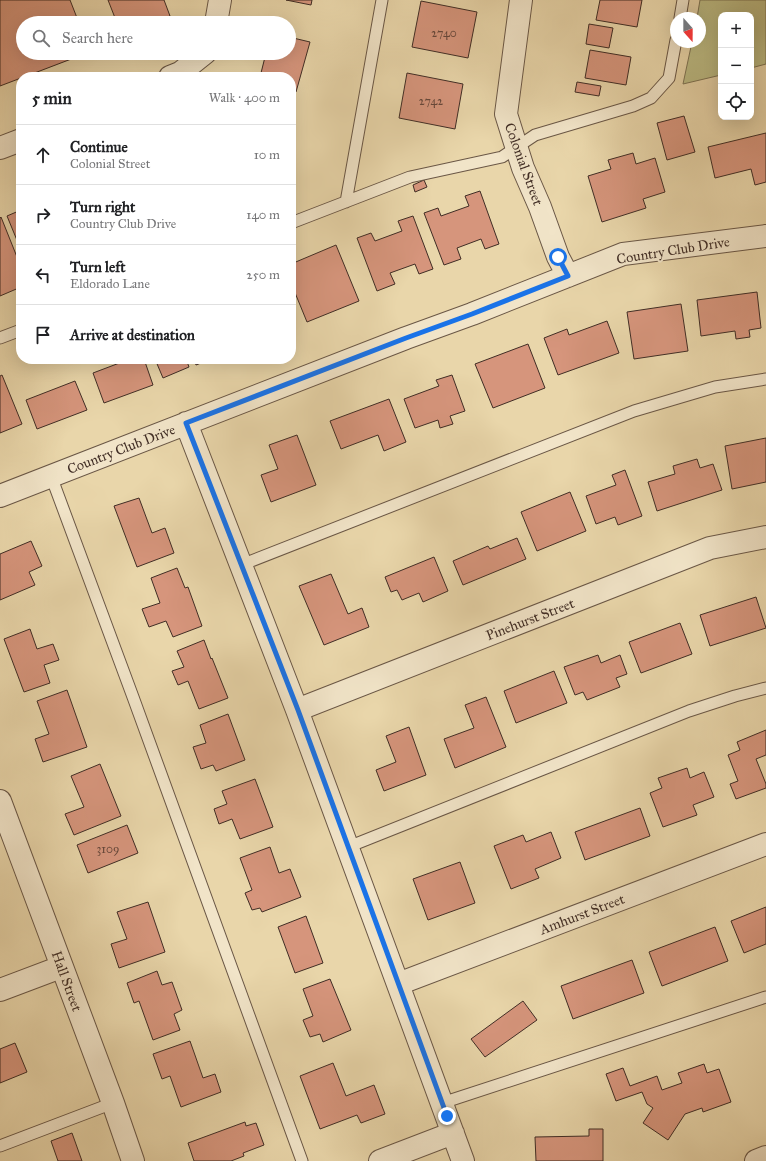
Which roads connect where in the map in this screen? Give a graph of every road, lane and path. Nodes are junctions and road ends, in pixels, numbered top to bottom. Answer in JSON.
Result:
{"nodes":[{"id":1,"x":220,"y":0,"type":"edge"},
{"id":2,"x":382,"y":0,"type":"edge"},
{"id":3,"x":521,"y":0,"type":"edge"},
{"id":4,"x":683,"y":0,"type":"edge"},
{"id":5,"x":681,"y":12,"type":"edge"},
{"id":6,"x":217,"y":16,"type":"edge"},
{"id":7,"x":675,"y":48,"type":"edge"},
{"id":8,"x":196,"y":60,"type":"edge"},
{"id":9,"x":181,"y":72,"type":"edge"},
{"id":10,"x":16,"y":142,"type":"edge"},
{"id":11,"x":0,"y":148,"type":"edge"},
{"id":12,"x":516,"y":148,"type":"junction"},
{"id":13,"x":346,"y":202,"type":"junction"},
{"id":14,"x":296,"y":222,"type":"edge"},
{"id":15,"x":766,"y":236,"type":"edge"},
{"id":16,"x":568,"y":276,"type":"junction"},
{"id":17,"x":16,"y":332,"type":"edge"},
{"id":18,"x":0,"y":338,"type":"edge"},
{"id":19,"x":766,"y":380,"type":"edge"},
{"id":20,"x":186,"y":423,"type":"junction"},
{"id":21,"x":51,"y":476,"type":"junction"},
{"id":22,"x":0,"y":496,"type":"edge"},
{"id":23,"x":766,"y":537,"type":"edge"},
{"id":24,"x":241,"y":566,"type":"junction"},
{"id":25,"x":766,"y":688,"type":"edge"},
{"id":26,"x":298,"y":710,"type":"junction"},
{"id":27,"x":0,"y":801,"type":"edge"},
{"id":28,"x":5,"y":832,"type":"edge"},
{"id":29,"x":766,"y":844,"type":"edge"},
{"id":30,"x":348,"y":847,"type":"junction"},
{"id":31,"x":61,"y":967,"type":"junction"},
{"id":32,"x":398,"y":984,"type":"junction"},
{"id":33,"x":0,"y":990,"type":"edge"},
{"id":34,"x":766,"y":997,"type":"edge"},
{"id":35,"x":113,"y":1103,"type":"junction"},
{"id":36,"x":442,"y":1103,"type":"junction"},
{"id":37,"x":453,"y":1133,"type":"junction"},
{"id":38,"x":0,"y":1146,"type":"edge"},
{"id":39,"x":766,"y":1157,"type":"edge"},
{"id":40,"x":133,"y":1161,"type":"edge"},
{"id":41,"x":302,"y":1161,"type":"edge"},
{"id":42,"x":380,"y":1161,"type":"edge"},
{"id":43,"x":463,"y":1161,"type":"edge"},
{"id":44,"x":756,"y":1161,"type":"edge"}],
"edges":[{"from":1,"to":6,"type":"street"},
{"from":2,"to":13,"type":"lane"},
{"from":3,"to":12,"type":"street","name":"Colonial Street"},
{"from":4,"to":5,"type":"lane"},
{"from":7,"to":12,"type":"lane"},
{"from":8,"to":9,"type":"street"},
{"from":10,"to":11,"type":"street"},
{"from":12,"to":13,"type":"lane"},
{"from":12,"to":16,"type":"street","name":"Colonial Street"},
{"from":13,"to":14,"type":"lane"},
{"from":15,"to":16,"type":"street","name":"Country Club Drive"},
{"from":16,"to":20,"type":"street","name":"Country Club Drive"},
{"from":17,"to":18,"type":"lane"},
{"from":19,"to":24,"type":"lane"},
{"from":20,"to":21,"type":"street","name":"Country Club Drive"},
{"from":20,"to":24,"type":"street"},
{"from":21,"to":22,"type":"street","name":"Country Club Drive"},
{"from":21,"to":41,"type":"lane"},
{"from":23,"to":26,"type":"street","name":"Pinehurst Street"},
{"from":24,"to":26,"type":"street"},
{"from":25,"to":30,"type":"lane"},
{"from":26,"to":30,"type":"street"},
{"from":27,"to":28,"type":"street","name":"Hall Street"},
{"from":28,"to":31,"type":"street","name":"Hall Street"},
{"from":29,"to":32,"type":"street","name":"Amhurst Street"},
{"from":30,"to":32,"type":"street"},
{"from":31,"to":33,"type":"street"},
{"from":31,"to":35,"type":"street","name":"Hall Street"},
{"from":32,"to":36,"type":"street"},
{"from":34,"to":36,"type":"lane"},
{"from":35,"to":38,"type":"lane"},
{"from":35,"to":40,"type":"street","name":"Hall Street"},
{"from":36,"to":37,"type":"street"},
{"from":37,"to":42,"type":"street"},
{"from":37,"to":43,"type":"street"},
{"from":39,"to":44,"type":"street"}]}
